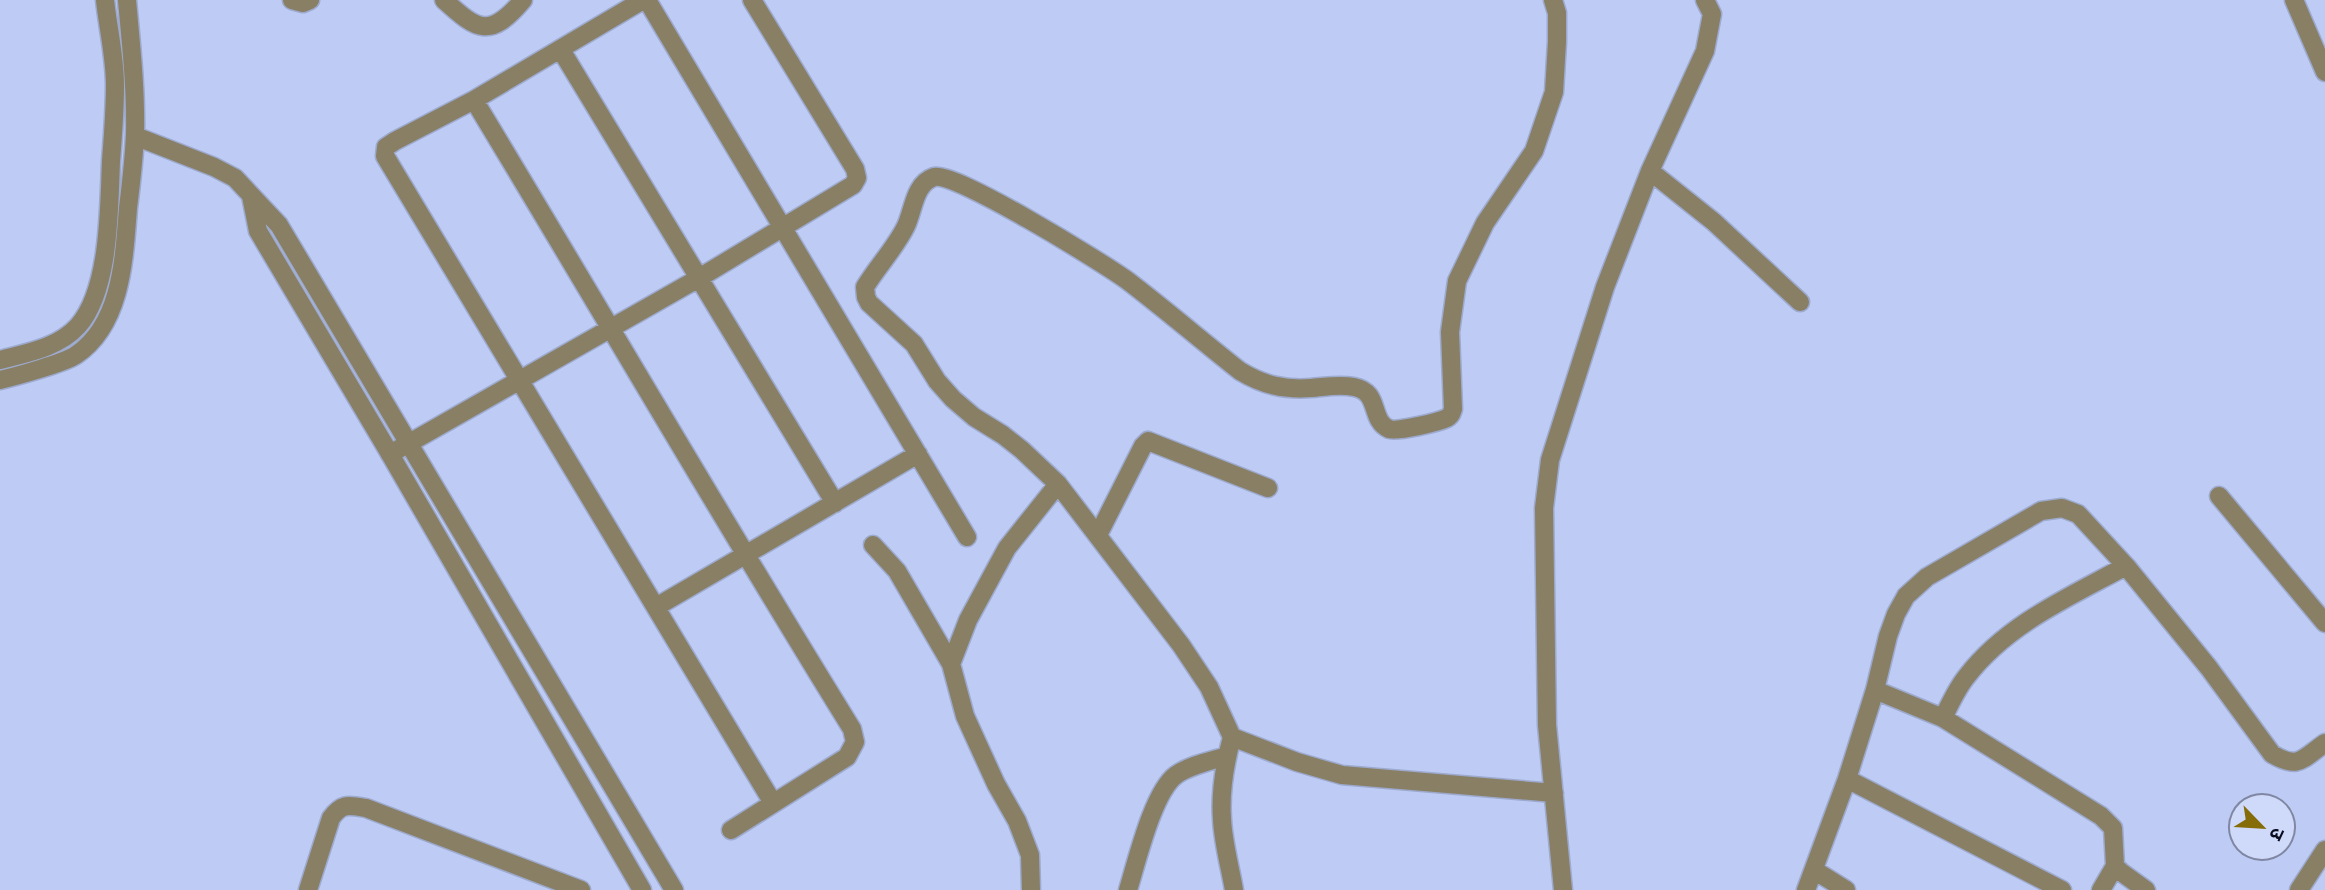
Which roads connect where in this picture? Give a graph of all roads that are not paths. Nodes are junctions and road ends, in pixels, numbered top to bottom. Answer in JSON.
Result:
{"nodes":[{"id":1,"x":105,"y":0,"type":"edge"},
{"id":2,"x":127,"y":0,"type":"edge"},
{"id":3,"x":292,"y":0,"type":"edge"},
{"id":4,"x":310,"y":0,"type":"edge"},
{"id":5,"x":444,"y":0,"type":"edge"},
{"id":6,"x":523,"y":0,"type":"edge"},
{"id":7,"x":645,"y":0,"type":"edge"},
{"id":8,"x":751,"y":0,"type":"edge"},
{"id":9,"x":1553,"y":0,"type":"edge"},
{"id":10,"x":1704,"y":0,"type":"edge"},
{"id":11,"x":2294,"y":0,"type":"edge"},
{"id":12,"x":561,"y":51,"type":"junction"},
{"id":13,"x":2325,"y":72,"type":"edge"},
{"id":14,"x":474,"y":100,"type":"junction"},
{"id":15,"x":135,"y":136,"type":"junction"},
{"id":16,"x":1650,"y":171,"type":"junction"},
{"id":17,"x":250,"y":192,"type":"junction"},
{"id":18,"x":783,"y":226,"type":"junction"},
{"id":19,"x":699,"y":278,"type":"junction"},
{"id":20,"x":1800,"y":302,"type":"dead end"},
{"id":21,"x":612,"y":328,"type":"junction"},
{"id":22,"x":0,"y":360,"type":"edge"},
{"id":23,"x":0,"y":380,"type":"edge"},
{"id":24,"x":520,"y":380,"type":"junction"},
{"id":25,"x":407,"y":444,"type":"junction"},
{"id":26,"x":390,"y":454,"type":"junction"},
{"id":27,"x":918,"y":454,"type":"junction"},
{"id":28,"x":1058,"y":484,"type":"junction"},
{"id":29,"x":1268,"y":488,"type":"dead end"},
{"id":30,"x":2219,"y":496,"type":"dead end"},
{"id":31,"x":835,"y":503,"type":"junction"},
{"id":32,"x":1098,"y":535,"type":"junction"},
{"id":33,"x":967,"y":537,"type":"dead end"},
{"id":34,"x":873,"y":545,"type":"dead end"},
{"id":35,"x":745,"y":556,"type":"junction"},
{"id":36,"x":2126,"y":566,"type":"junction"},
{"id":37,"x":656,"y":607,"type":"junction"},
{"id":38,"x":2325,"y":623,"type":"edge"},
{"id":39,"x":951,"y":664,"type":"junction"},
{"id":40,"x":1875,"y":690,"type":"junction"},
{"id":41,"x":1943,"y":718,"type":"junction"},
{"id":42,"x":1232,"y":737,"type":"junction"},
{"id":43,"x":2325,"y":743,"type":"edge"},
{"id":44,"x":1227,"y":756,"type":"junction"},
{"id":45,"x":1847,"y":779,"type":"junction"},
{"id":46,"x":1554,"y":793,"type":"junction"},
{"id":47,"x":773,"y":803,"type":"junction"},
{"id":48,"x":731,"y":830,"type":"dead end"},
{"id":49,"x":2325,"y":850,"type":"edge"},
{"id":50,"x":2115,"y":866,"type":"junction"},
{"id":51,"x":1814,"y":870,"type":"junction"},
{"id":52,"x":308,"y":890,"type":"edge"},
{"id":53,"x":580,"y":890,"type":"edge"},
{"id":54,"x":642,"y":890,"type":"edge"},
{"id":55,"x":674,"y":890,"type":"edge"},
{"id":56,"x":1031,"y":890,"type":"edge"},
{"id":57,"x":1128,"y":890,"type":"edge"},
{"id":58,"x":1234,"y":890,"type":"edge"},
{"id":59,"x":1563,"y":890,"type":"edge"},
{"id":60,"x":1806,"y":890,"type":"edge"},
{"id":61,"x":1846,"y":890,"type":"edge"},
{"id":62,"x":2062,"y":890,"type":"edge"},
{"id":63,"x":2101,"y":890,"type":"edge"},
{"id":64,"x":2146,"y":890,"type":"edge"},
{"id":65,"x":2300,"y":890,"type":"edge"}],
"edges":[{"from":1,"to":22,"type":"street"},
{"from":2,"to":15,"type":"street"},
{"from":3,"to":4,"type":"street"},
{"from":5,"to":6,"type":"street"},
{"from":7,"to":12,"type":"street"},
{"from":7,"to":18,"type":"street"},
{"from":8,"to":18,"type":"street"},
{"from":9,"to":28,"type":"street"},
{"from":10,"to":16,"type":"street"},
{"from":11,"to":13,"type":"street"},
{"from":12,"to":14,"type":"street"},
{"from":12,"to":19,"type":"street"},
{"from":14,"to":21,"type":"street"},
{"from":14,"to":24,"type":"street"},
{"from":15,"to":17,"type":"street"},
{"from":15,"to":23,"type":"street"},
{"from":16,"to":20,"type":"street"},
{"from":16,"to":46,"type":"street"},
{"from":17,"to":25,"type":"street"},
{"from":17,"to":26,"type":"street"},
{"from":18,"to":19,"type":"street"},
{"from":18,"to":27,"type":"street"},
{"from":19,"to":21,"type":"street"},
{"from":19,"to":31,"type":"street"},
{"from":21,"to":24,"type":"street"},
{"from":21,"to":35,"type":"street"},
{"from":24,"to":25,"type":"street"},
{"from":24,"to":37,"type":"street"},
{"from":25,"to":26,"type":"street"},
{"from":25,"to":55,"type":"street"},
{"from":26,"to":54,"type":"street"},
{"from":27,"to":31,"type":"street"},
{"from":27,"to":33,"type":"street"},
{"from":28,"to":32,"type":"street"},
{"from":28,"to":39,"type":"street"},
{"from":29,"to":32,"type":"street"},
{"from":30,"to":38,"type":"street"},
{"from":31,"to":35,"type":"street"},
{"from":32,"to":42,"type":"street"},
{"from":34,"to":39,"type":"street"},
{"from":35,"to":37,"type":"street"},
{"from":35,"to":47,"type":"street"},
{"from":36,"to":40,"type":"street"},
{"from":36,"to":41,"type":"street"},
{"from":36,"to":43,"type":"street"},
{"from":37,"to":47,"type":"street"},
{"from":39,"to":56,"type":"street"},
{"from":40,"to":41,"type":"street"},
{"from":40,"to":45,"type":"street"},
{"from":41,"to":50,"type":"street"},
{"from":42,"to":44,"type":"street"},
{"from":42,"to":46,"type":"street"},
{"from":44,"to":57,"type":"street"},
{"from":44,"to":58,"type":"street"},
{"from":45,"to":51,"type":"street"},
{"from":45,"to":62,"type":"street"},
{"from":46,"to":59,"type":"street"},
{"from":47,"to":48,"type":"street"},
{"from":49,"to":65,"type":"street"},
{"from":50,"to":63,"type":"street"},
{"from":50,"to":64,"type":"street"},
{"from":51,"to":60,"type":"street"},
{"from":51,"to":61,"type":"street"},
{"from":52,"to":53,"type":"street"}]}
